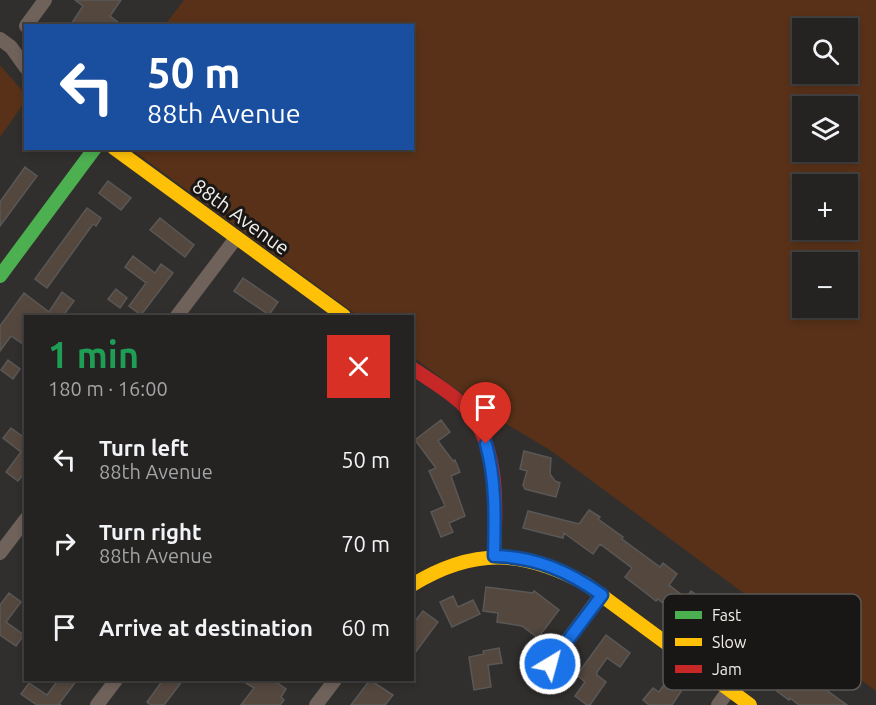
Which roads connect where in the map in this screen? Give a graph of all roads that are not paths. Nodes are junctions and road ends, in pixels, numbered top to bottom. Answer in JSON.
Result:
{"nodes":[{"id":1,"x":45,"y":0,"type":"edge"},
{"id":2,"x":27,"y":24,"type":"edge"},
{"id":3,"x":24,"y":28,"type":"edge"},
{"id":4,"x":5,"y":43,"type":"edge"},
{"id":5,"x":24,"y":66,"type":"edge"},
{"id":6,"x":93,"y":150,"type":"edge"},
{"id":7,"x":117,"y":150,"type":"edge"},
{"id":8,"x":236,"y":238,"type":"junction"},
{"id":9,"x":0,"y":276,"type":"edge"},
{"id":10,"x":178,"y":315,"type":"edge"},
{"id":11,"x":343,"y":315,"type":"edge"},
{"id":12,"x":414,"y":369,"type":"edge"},
{"id":13,"x":24,"y":522,"type":"edge"},
{"id":14,"x":0,"y":554,"type":"edge"},
{"id":15,"x":494,"y":556,"type":"junction"},
{"id":16,"x":414,"y":584,"type":"edge"},
{"id":17,"x":602,"y":595,"type":"junction"},
{"id":18,"x":663,"y":641,"type":"edge"},
{"id":19,"x":115,"y":681,"type":"edge"},
{"id":20,"x":334,"y":681,"type":"edge"},
{"id":21,"x":537,"y":681,"type":"dead end"},
{"id":22,"x":729,"y":690,"type":"joint"},
{"id":23,"x":97,"y":705,"type":"edge"},
{"id":24,"x":316,"y":705,"type":"edge"},
{"id":25,"x":718,"y":705,"type":"edge"},
{"id":26,"x":750,"y":705,"type":"edge"}],
"edges":[{"from":1,"to":2,"type":"street"},
{"from":3,"to":4,"type":"street"},
{"from":4,"to":5,"type":"street"},
{"from":6,"to":9,"type":"street"},
{"from":7,"to":8,"type":"street","name":"88th Avenue"},
{"from":8,"to":10,"type":"street"},
{"from":8,"to":11,"type":"street","name":"88th Avenue"},
{"from":12,"to":15,"type":"street"},
{"from":13,"to":14,"type":"street"},
{"from":15,"to":16,"type":"street"},
{"from":15,"to":17,"type":"street"},
{"from":17,"to":18,"type":"street"},
{"from":17,"to":21,"type":"street"},
{"from":19,"to":23,"type":"street"},
{"from":20,"to":24,"type":"street"},
{"from":22,"to":25,"type":"street"},
{"from":22,"to":26,"type":"street"}]}
